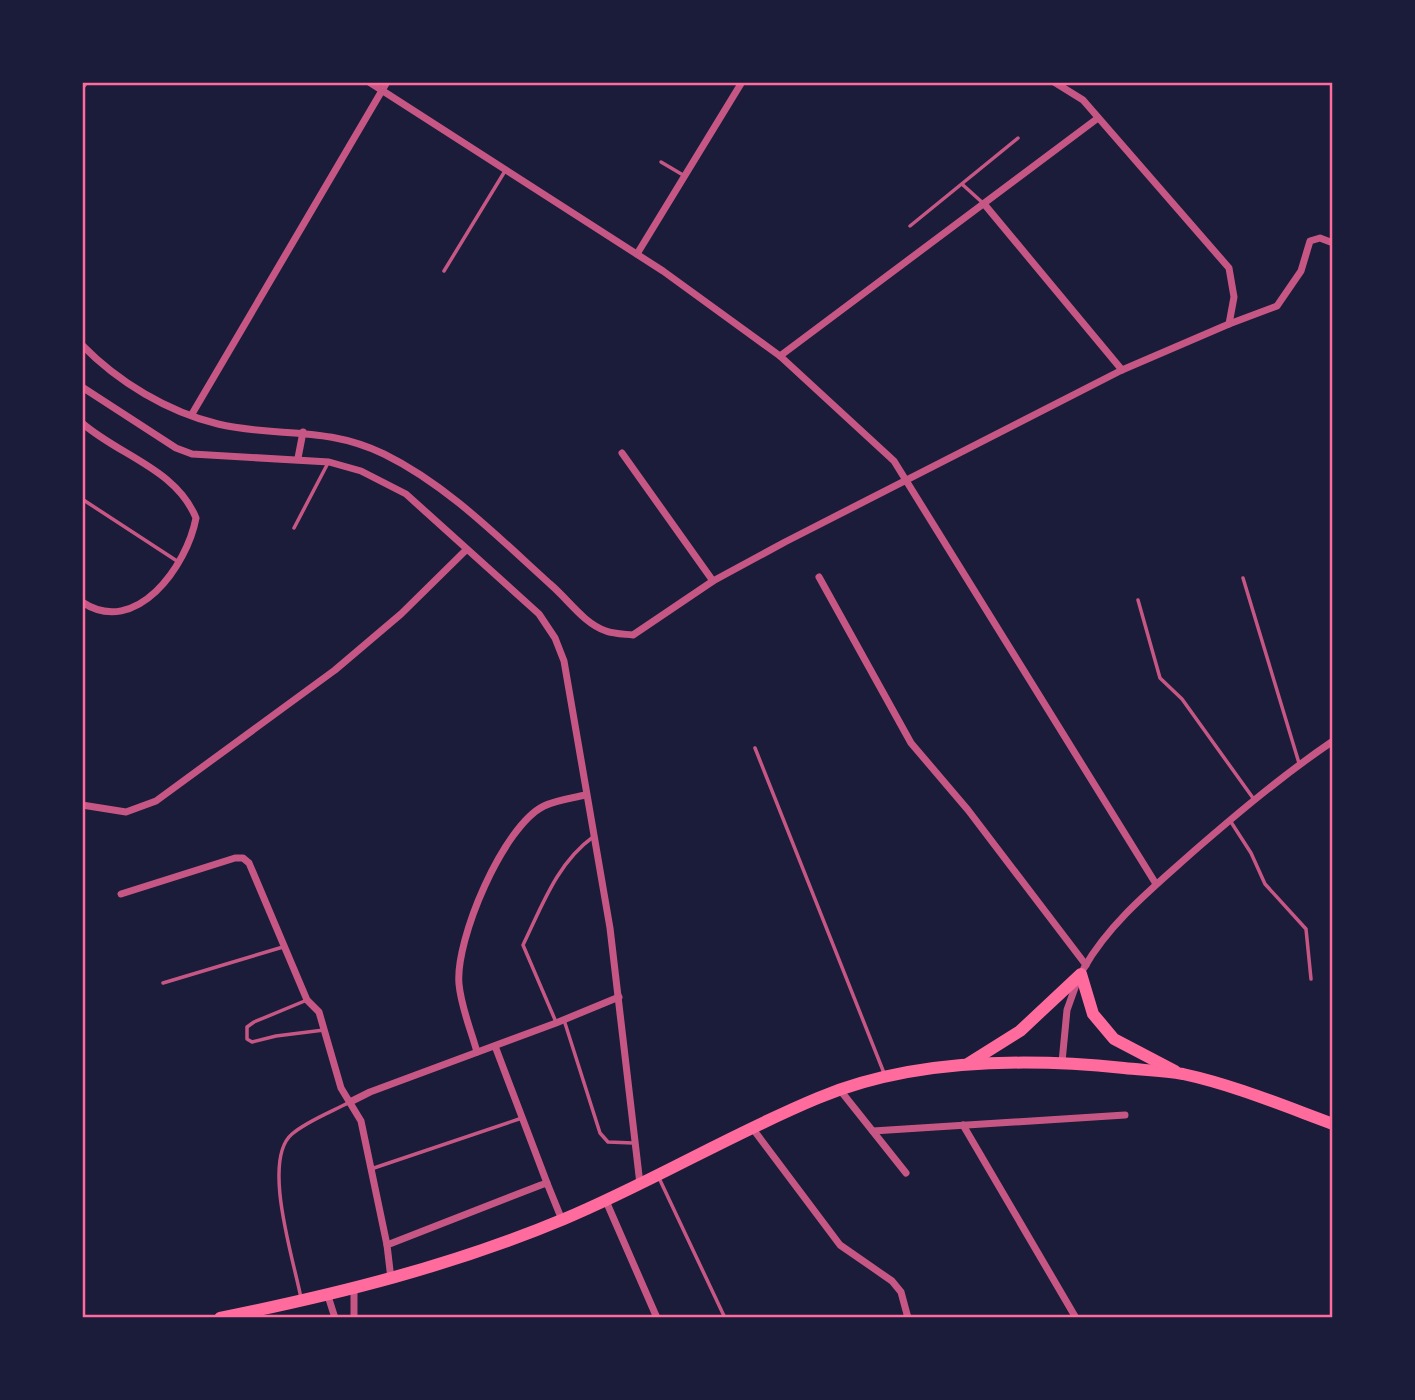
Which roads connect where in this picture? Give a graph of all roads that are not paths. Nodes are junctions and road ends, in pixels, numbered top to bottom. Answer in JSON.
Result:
{"nodes":[{"id":1,"x":369,"y":82,"type":"edge"},
{"id":2,"x":742,"y":82,"type":"edge"},
{"id":3,"x":1054,"y":82,"type":"edge"},
{"id":4,"x":385,"y":86,"type":"edge"},
{"id":5,"x":1098,"y":118,"type":"junction"},
{"id":6,"x":1018,"y":138,"type":"dead end"},
{"id":7,"x":661,"y":162,"type":"dead end"},
{"id":8,"x":506,"y":169,"type":"junction"},
{"id":9,"x":685,"y":176,"type":"junction"},
{"id":10,"x":963,"y":185,"type":"junction"},
{"id":11,"x":985,"y":205,"type":"junction"},
{"id":12,"x":910,"y":226,"type":"dead end"},
{"id":13,"x":1333,"y":243,"type":"edge"},
{"id":14,"x":637,"y":254,"type":"junction"},
{"id":15,"x":444,"y":271,"type":"dead end"},
{"id":16,"x":1229,"y":324,"type":"junction"},
{"id":17,"x":82,"y":345,"type":"edge"},
{"id":18,"x":780,"y":356,"type":"junction"},
{"id":19,"x":1122,"y":370,"type":"junction"},
{"id":20,"x":82,"y":387,"type":"edge"},
{"id":21,"x":192,"y":414,"type":"junction"},
{"id":22,"x":82,"y":423,"type":"edge"},
{"id":23,"x":303,"y":432,"type":"junction"},
{"id":24,"x":622,"y":453,"type":"dead end"},
{"id":25,"x":298,"y":458,"type":"junction"},
{"id":26,"x":329,"y":461,"type":"junction"},
{"id":27,"x":906,"y":481,"type":"junction"},
{"id":28,"x":82,"y":499,"type":"edge"},
{"id":29,"x":294,"y":528,"type":"dead end"},
{"id":30,"x":466,"y":550,"type":"junction"},
{"id":31,"x":180,"y":564,"type":"junction"},
{"id":32,"x":819,"y":577,"type":"dead end"},
{"id":33,"x":1243,"y":578,"type":"dead end"},
{"id":34,"x":713,"y":581,"type":"junction"},
{"id":35,"x":1138,"y":600,"type":"dead end"},
{"id":36,"x":82,"y":603,"type":"edge"},
{"id":37,"x":1333,"y":741,"type":"edge"},
{"id":38,"x":755,"y":748,"type":"dead end"},
{"id":39,"x":1299,"y":764,"type":"junction"},
{"id":40,"x":586,"y":795,"type":"junction"},
{"id":41,"x":1253,"y":799,"type":"junction"},
{"id":42,"x":82,"y":805,"type":"edge"},
{"id":43,"x":1230,"y":820,"type":"junction"},
{"id":44,"x":593,"y":837,"type":"junction"},
{"id":45,"x":1156,"y":884,"type":"junction"},
{"id":46,"x":121,"y":894,"type":"dead end"},
{"id":47,"x":282,"y":947,"type":"junction"},
{"id":48,"x":1083,"y":969,"type":"junction"},
{"id":49,"x":1311,"y":979,"type":"dead end"},
{"id":50,"x":163,"y":983,"type":"dead end"},
{"id":51,"x":619,"y":997,"type":"junction"},
{"id":52,"x":307,"y":1000,"type":"junction"},
{"id":53,"x":560,"y":1022,"type":"junction"},
{"id":54,"x":324,"y":1030,"type":"junction"},
{"id":55,"x":495,"y":1046,"type":"junction"},
{"id":56,"x":477,"y":1052,"type":"junction"},
{"id":57,"x":1062,"y":1062,"type":"junction"},
{"id":58,"x":967,"y":1065,"type":"junction"},
{"id":59,"x":1181,"y":1074,"type":"junction"},
{"id":60,"x":886,"y":1078,"type":"junction"},
{"id":61,"x":840,"y":1090,"type":"junction"},
{"id":62,"x":350,"y":1102,"type":"junction"},
{"id":63,"x":1125,"y":1115,"type":"dead end"},
{"id":64,"x":522,"y":1118,"type":"junction"},
{"id":65,"x":1333,"y":1124,"type":"edge"},
{"id":66,"x":963,"y":1125,"type":"junction"},
{"id":67,"x":753,"y":1129,"type":"junction"},
{"id":68,"x":873,"y":1131,"type":"junction"},
{"id":69,"x":633,"y":1143,"type":"junction"},
{"id":70,"x":370,"y":1170,"type":"junction"},
{"id":71,"x":906,"y":1173,"type":"dead end"},
{"id":72,"x":659,"y":1176,"type":"junction"},
{"id":73,"x":547,"y":1183,"type":"junction"},
{"id":74,"x":640,"y":1184,"type":"junction"},
{"id":75,"x":606,"y":1201,"type":"junction"},
{"id":76,"x":562,"y":1220,"type":"junction"},
{"id":77,"x":387,"y":1245,"type":"junction"},
{"id":78,"x":391,"y":1280,"type":"junction"},
{"id":79,"x":354,"y":1290,"type":"junction"},
{"id":80,"x":328,"y":1296,"type":"junction"},
{"id":81,"x":302,"y":1301,"type":"junction"},
{"id":82,"x":269,"y":1313,"type":"edge"},
{"id":83,"x":220,"y":1318,"type":"edge"},
{"id":84,"x":335,"y":1318,"type":"edge"},
{"id":85,"x":354,"y":1318,"type":"edge"},
{"id":86,"x":657,"y":1318,"type":"edge"},
{"id":87,"x":725,"y":1318,"type":"edge"},
{"id":88,"x":908,"y":1318,"type":"edge"},
{"id":89,"x":1076,"y":1318,"type":"edge"}],
"edges":[{"from":1,"to":4,"type":"street"},
{"from":2,"to":9,"type":"street"},
{"from":3,"to":5,"type":"street"},
{"from":4,"to":8,"type":"street"},
{"from":4,"to":21,"type":"street"},
{"from":5,"to":11,"type":"street"},
{"from":5,"to":16,"type":"street"},
{"from":6,"to":10,"type":"lane"},
{"from":7,"to":9,"type":"lane"},
{"from":8,"to":14,"type":"street"},
{"from":8,"to":15,"type":"lane"},
{"from":9,"to":14,"type":"street"},
{"from":10,"to":11,"type":"lane"},
{"from":10,"to":12,"type":"lane"},
{"from":11,"to":18,"type":"street"},
{"from":11,"to":19,"type":"street"},
{"from":13,"to":16,"type":"street"},
{"from":14,"to":18,"type":"street"},
{"from":16,"to":19,"type":"street"},
{"from":17,"to":21,"type":"street"},
{"from":18,"to":27,"type":"street"},
{"from":19,"to":27,"type":"street"},
{"from":20,"to":25,"type":"street"},
{"from":21,"to":23,"type":"street"},
{"from":22,"to":31,"type":"street"},
{"from":23,"to":25,"type":"street"},
{"from":23,"to":34,"type":"street"},
{"from":24,"to":34,"type":"street"},
{"from":25,"to":26,"type":"street"},
{"from":26,"to":29,"type":"lane"},
{"from":26,"to":30,"type":"street"},
{"from":27,"to":34,"type":"street"},
{"from":27,"to":45,"type":"street"},
{"from":28,"to":31,"type":"lane"},
{"from":30,"to":40,"type":"street"},
{"from":30,"to":42,"type":"street"},
{"from":31,"to":36,"type":"street"},
{"from":32,"to":48,"type":"street"},
{"from":33,"to":39,"type":"lane"},
{"from":35,"to":41,"type":"lane"},
{"from":37,"to":39,"type":"street"},
{"from":38,"to":60,"type":"lane"},
{"from":39,"to":41,"type":"street"},
{"from":40,"to":44,"type":"street"},
{"from":40,"to":56,"type":"street"},
{"from":41,"to":43,"type":"street"},
{"from":43,"to":45,"type":"street"},
{"from":43,"to":49,"type":"lane"},
{"from":44,"to":51,"type":"street"},
{"from":44,"to":53,"type":"lane"},
{"from":45,"to":48,"type":"street"},
{"from":46,"to":47,"type":"street"},
{"from":47,"to":50,"type":"lane"},
{"from":47,"to":52,"type":"street"},
{"from":48,"to":57,"type":"street"},
{"from":48,"to":58,"type":"main road"},
{"from":48,"to":59,"type":"main road"},
{"from":51,"to":53,"type":"street"},
{"from":51,"to":69,"type":"street"},
{"from":52,"to":54,"type":"street"},
{"from":52,"to":54,"type":"lane"},
{"from":53,"to":55,"type":"street"},
{"from":53,"to":69,"type":"lane"},
{"from":54,"to":62,"type":"street"},
{"from":55,"to":56,"type":"street"},
{"from":55,"to":64,"type":"street"},
{"from":56,"to":62,"type":"street"},
{"from":57,"to":58,"type":"main road"},
{"from":57,"to":59,"type":"main road"},
{"from":58,"to":60,"type":"main road"},
{"from":59,"to":65,"type":"main road"},
{"from":60,"to":61,"type":"main road"},
{"from":61,"to":67,"type":"main road"},
{"from":61,"to":68,"type":"street"},
{"from":62,"to":70,"type":"street"},
{"from":62,"to":81,"type":"lane"},
{"from":63,"to":66,"type":"street"},
{"from":64,"to":70,"type":"lane"},
{"from":64,"to":73,"type":"street"},
{"from":66,"to":68,"type":"street"},
{"from":66,"to":89,"type":"street"},
{"from":67,"to":72,"type":"main road"},
{"from":67,"to":88,"type":"street"},
{"from":68,"to":71,"type":"street"},
{"from":69,"to":74,"type":"street"},
{"from":70,"to":77,"type":"street"},
{"from":72,"to":74,"type":"main road"},
{"from":72,"to":87,"type":"lane"},
{"from":73,"to":76,"type":"street"},
{"from":73,"to":77,"type":"street"},
{"from":74,"to":75,"type":"main road"},
{"from":75,"to":76,"type":"main road"},
{"from":75,"to":86,"type":"street"},
{"from":76,"to":78,"type":"main road"},
{"from":77,"to":78,"type":"street"},
{"from":78,"to":79,"type":"main road"},
{"from":79,"to":80,"type":"main road"},
{"from":79,"to":85,"type":"street"},
{"from":80,"to":81,"type":"main road"},
{"from":80,"to":84,"type":"street"},
{"from":81,"to":82,"type":"main road"},
{"from":82,"to":83,"type":"main road"}]}
